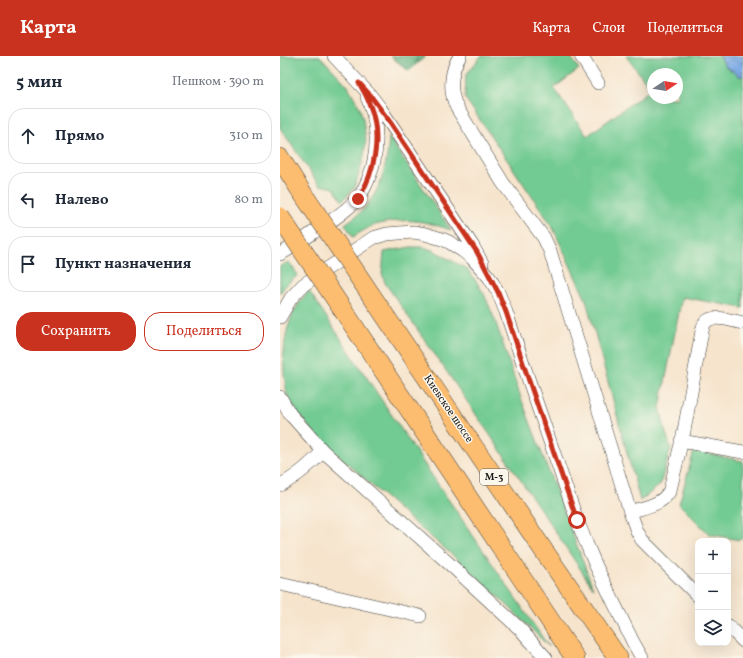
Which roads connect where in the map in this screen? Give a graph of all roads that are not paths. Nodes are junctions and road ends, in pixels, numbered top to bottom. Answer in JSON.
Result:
{"nodes":[{"id":1,"x":334,"y":56,"type":"edge"},
{"id":2,"x":460,"y":56,"type":"edge"},
{"id":3,"x":581,"y":56,"type":"edge"},
{"id":4,"x":359,"y":83,"type":"junction"},
{"id":5,"x":598,"y":83,"type":"dead end"},
{"id":6,"x":280,"y":158,"type":"edge"},
{"id":7,"x":280,"y":217,"type":"edge"},
{"id":8,"x":280,"y":254,"type":"edge"},
{"id":9,"x":489,"y":277,"type":"junction"},
{"id":10,"x":280,"y":318,"type":"edge"},
{"id":11,"x":743,"y":323,"type":"edge"},
{"id":12,"x":280,"y":397,"type":"edge"},
{"id":13,"x":280,"y":403,"type":"edge"},
{"id":14,"x":290,"y":414,"type":"junction"},
{"id":15,"x":681,"y":441,"type":"junction"},
{"id":16,"x":323,"y":451,"type":"junction"},
{"id":17,"x":743,"y":452,"type":"edge"},
{"id":18,"x":280,"y":485,"type":"edge"},
{"id":19,"x":630,"y":512,"type":"junction"},
{"id":20,"x":280,"y":584,"type":"edge"},
{"id":21,"x":695,"y":593,"type":"edge"},
{"id":22,"x":420,"y":616,"type":"dead end"},
{"id":23,"x":731,"y":629,"type":"edge"},
{"id":24,"x":743,"y":641,"type":"edge"},
{"id":25,"x":546,"y":658,"type":"edge"},
{"id":26,"x":575,"y":658,"type":"edge"},
{"id":27,"x":618,"y":658,"type":"edge"},
{"id":28,"x":642,"y":658,"type":"edge"}],
"edges":[{"from":1,"to":4,"type":"street"},
{"from":2,"to":19,"type":"street"},
{"from":3,"to":5,"type":"street"},
{"from":4,"to":8,"type":"street"},
{"from":4,"to":9,"type":"street"},
{"from":6,"to":27,"type":"highway","name":"Киевское шоссе","number":"М-3","bridge":true},
{"from":7,"to":26,"type":"highway","bridge":true},
{"from":9,"to":10,"type":"street"},
{"from":9,"to":28,"type":"street"},
{"from":11,"to":15,"type":"street"},
{"from":12,"to":14,"type":"street"},
{"from":13,"to":14,"type":"street"},
{"from":14,"to":16,"type":"street"},
{"from":15,"to":17,"type":"street"},
{"from":15,"to":19,"type":"street"},
{"from":16,"to":18,"type":"street"},
{"from":16,"to":25,"type":"street"},
{"from":19,"to":21,"type":"street"},
{"from":20,"to":22,"type":"street"},
{"from":23,"to":24,"type":"street"}]}
